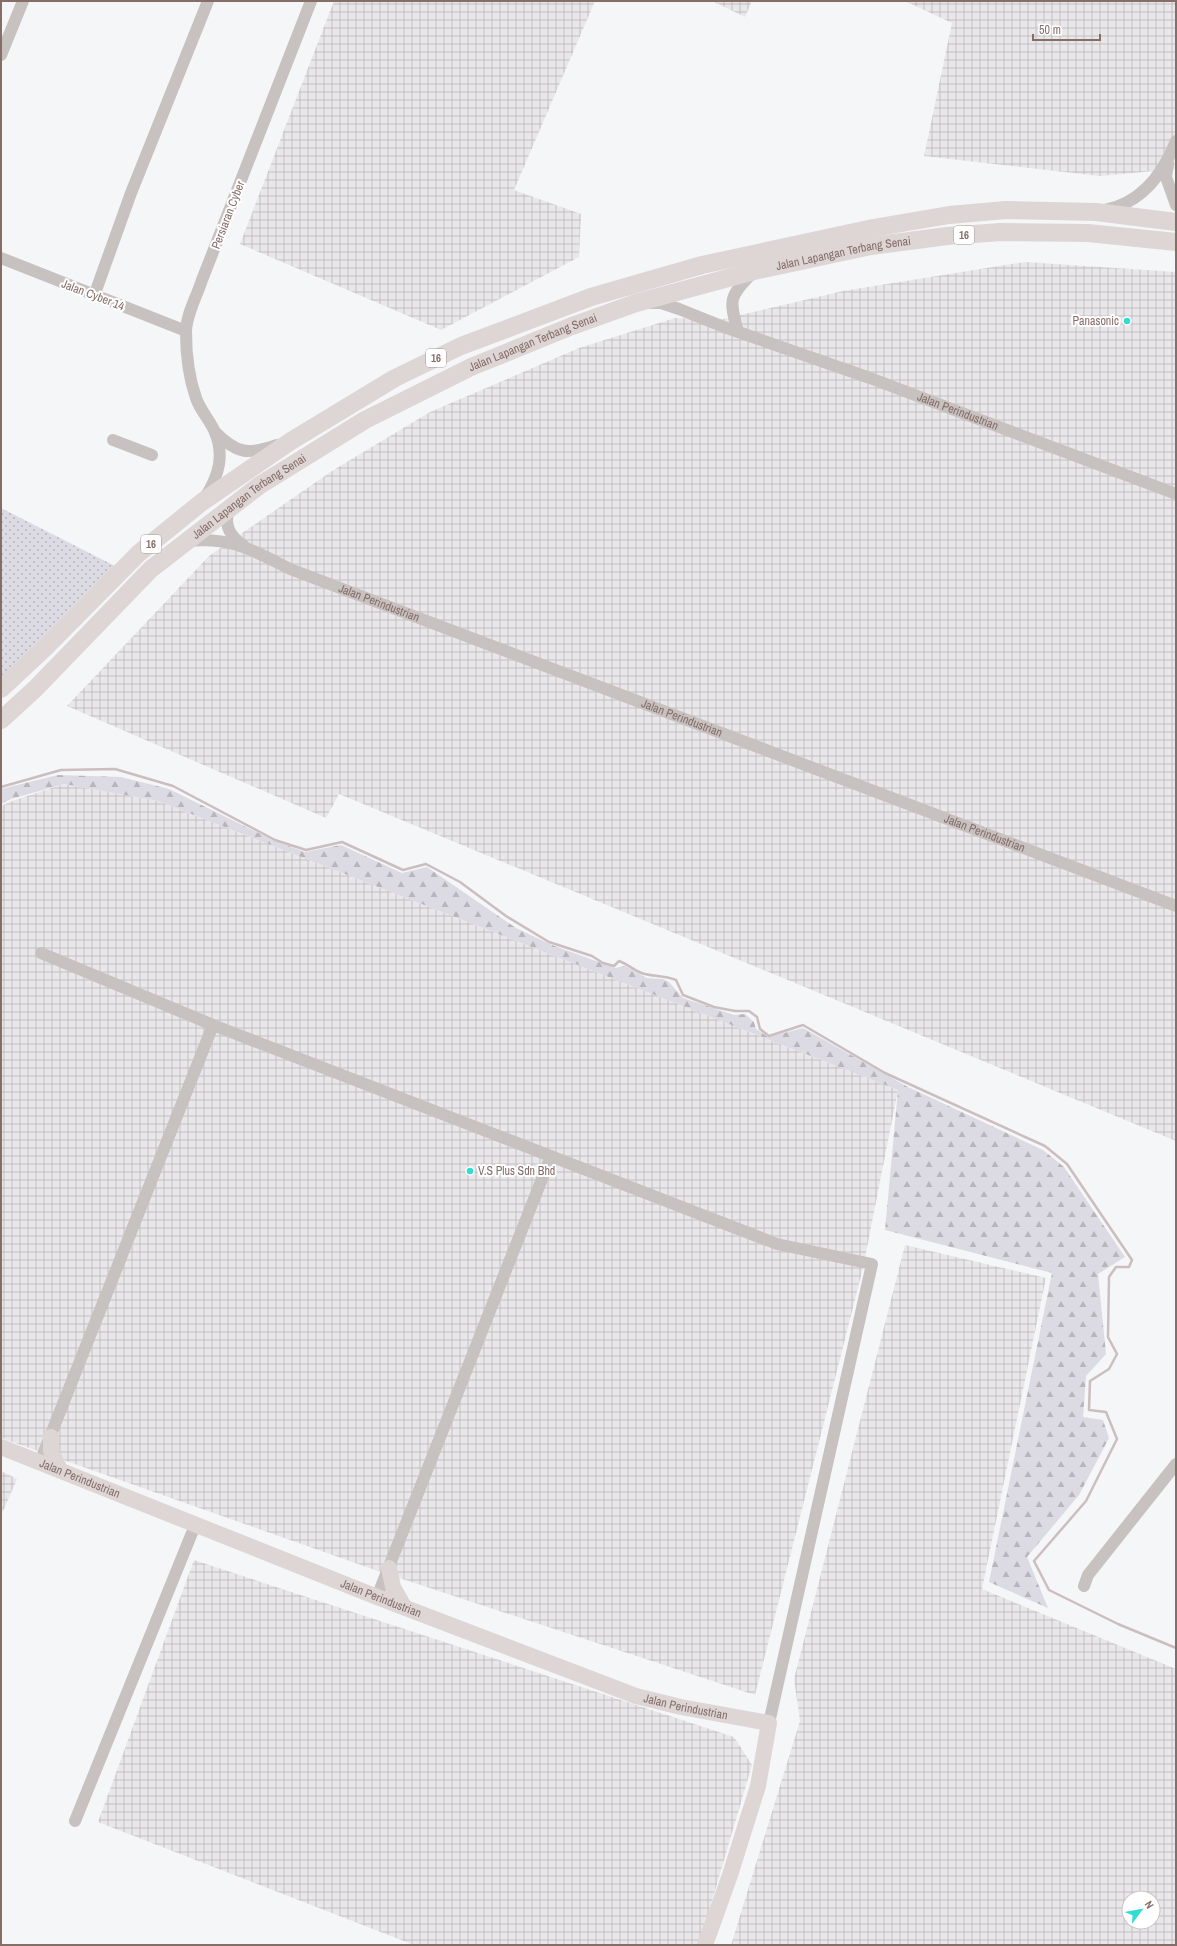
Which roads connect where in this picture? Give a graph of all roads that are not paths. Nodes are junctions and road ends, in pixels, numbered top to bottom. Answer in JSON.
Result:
{"nodes":[{"id":1,"x":23,"y":1,"type":"edge"},
{"id":2,"x":208,"y":1,"type":"edge"},
{"id":3,"x":311,"y":1,"type":"edge"},
{"id":4,"x":1,"y":55,"type":"edge"},
{"id":5,"x":1176,"y":141,"type":"edge"},
{"id":6,"x":1168,"y":160,"type":"junction"},
{"id":7,"x":1176,"y":205,"type":"edge"},
{"id":8,"x":1096,"y":212,"type":"junction"},
{"id":9,"x":1176,"y":222,"type":"edge"},
{"id":10,"x":1176,"y":242,"type":"edge"},
{"id":11,"x":1,"y":258,"type":"edge"},
{"id":12,"x":754,"y":271,"type":"junction"},
{"id":13,"x":94,"y":296,"type":"junction"},
{"id":14,"x":636,"y":304,"type":"junction"},
{"id":15,"x":186,"y":331,"type":"junction"},
{"id":16,"x":738,"y":332,"type":"junction"},
{"id":17,"x":214,"y":431,"type":"junction"},
{"id":18,"x":113,"y":440,"type":"dead end"},
{"id":19,"x":291,"y":441,"type":"junction"},
{"id":20,"x":152,"y":455,"type":"dead end"},
{"id":21,"x":1176,"y":494,"type":"edge"},
{"id":22,"x":202,"y":502,"type":"junction"},
{"id":23,"x":229,"y":510,"type":"junction"},
{"id":24,"x":188,"y":542,"type":"junction"},
{"id":25,"x":245,"y":546,"type":"junction"},
{"id":26,"x":1,"y":689,"type":"edge"},
{"id":27,"x":1,"y":720,"type":"edge"},
{"id":28,"x":1176,"y":906,"type":"edge"},
{"id":29,"x":41,"y":953,"type":"dead end"},
{"id":30,"x":213,"y":1025,"type":"junction"},
{"id":31,"x":551,"y":1156,"type":"junction"},
{"id":32,"x":51,"y":1437,"type":"junction"},
{"id":33,"x":1,"y":1447,"type":"edge"},
{"id":34,"x":40,"y":1462,"type":"junction"},
{"id":35,"x":1176,"y":1464,"type":"edge"},
{"id":36,"x":60,"y":1470,"type":"junction"},
{"id":37,"x":196,"y":1523,"type":"junction"},
{"id":38,"x":389,"y":1568,"type":"junction"},
{"id":39,"x":1084,"y":1586,"type":"dead end"},
{"id":40,"x":377,"y":1597,"type":"junction"},
{"id":41,"x":403,"y":1605,"type":"junction"},
{"id":42,"x":769,"y":1723,"type":"junction"},
{"id":43,"x":75,"y":1821,"type":"dead end"},
{"id":44,"x":705,"y":1945,"type":"edge"}],
"edges":[{"from":1,"to":4,"type":"street"},
{"from":2,"to":13,"type":"street"},
{"from":3,"to":15,"type":"street","name":"Persiaran Cyber"},
{"from":5,"to":6,"type":"street"},
{"from":6,"to":7,"type":"street"},
{"from":6,"to":8,"type":"street"},
{"from":8,"to":9,"type":"highway","name":"Jalan Lapangan Terbang Senai","number":"16"},
{"from":8,"to":19,"type":"highway","name":"Jalan Lapangan Terbang Senai","number":"16"},
{"from":10,"to":12,"type":"highway","name":"Jalan Lapangan Terbang Senai","number":"16"},
{"from":11,"to":13,"type":"street","name":"Jalan Cyber 14"},
{"from":12,"to":14,"type":"highway","name":"Jalan Lapangan Terbang Senai","number":"16"},
{"from":12,"to":16,"type":"street"},
{"from":13,"to":15,"type":"street","name":"Jalan Cyber 14"},
{"from":14,"to":16,"type":"street","name":"Jalan Perindustrian"},
{"from":14,"to":23,"type":"highway","name":"Jalan Lapangan Terbang Senai","number":"16"},
{"from":15,"to":17,"type":"street","name":"Persiaran Cyber"},
{"from":16,"to":21,"type":"street","name":"Jalan Perindustrian"},
{"from":17,"to":19,"type":"street","name":"Persiaran Cyber"},
{"from":17,"to":22,"type":"street","name":"Persiaran Cyber"},
{"from":18,"to":20,"type":"street"},
{"from":19,"to":22,"type":"highway","name":"Jalan Lapangan Terbang Senai","number":"16"},
{"from":22,"to":26,"type":"highway","name":"Jalan Lapangan Terbang Senai","number":"16"},
{"from":23,"to":24,"type":"highway","name":"Jalan Lapangan Terbang Senai","number":"16"},
{"from":23,"to":25,"type":"street"},
{"from":24,"to":25,"type":"street","name":"Jalan Perindustrian"},
{"from":24,"to":27,"type":"highway","name":"Jalan Lapangan Terbang Senai","number":"16"},
{"from":25,"to":28,"type":"street","name":"Jalan Perindustrian"},
{"from":29,"to":30,"type":"street"},
{"from":30,"to":31,"type":"street"},
{"from":30,"to":32,"type":"street"},
{"from":31,"to":38,"type":"street"},
{"from":31,"to":42,"type":"street"},
{"from":32,"to":34,"type":"street"},
{"from":32,"to":36,"type":"main road"},
{"from":33,"to":34,"type":"main road","name":"Jalan Perindustrian"},
{"from":34,"to":36,"type":"main road","name":"Jalan Perindustrian"},
{"from":35,"to":39,"type":"street"},
{"from":36,"to":37,"type":"main road","name":"Jalan Perindustrian"},
{"from":37,"to":40,"type":"main road","name":"Jalan Perindustrian"},
{"from":37,"to":43,"type":"street"},
{"from":38,"to":40,"type":"street"},
{"from":38,"to":41,"type":"main road"},
{"from":40,"to":41,"type":"main road","name":"Jalan Perindustrian"},
{"from":41,"to":42,"type":"main road","name":"Jalan Perindustrian"},
{"from":42,"to":44,"type":"main road"}]}
